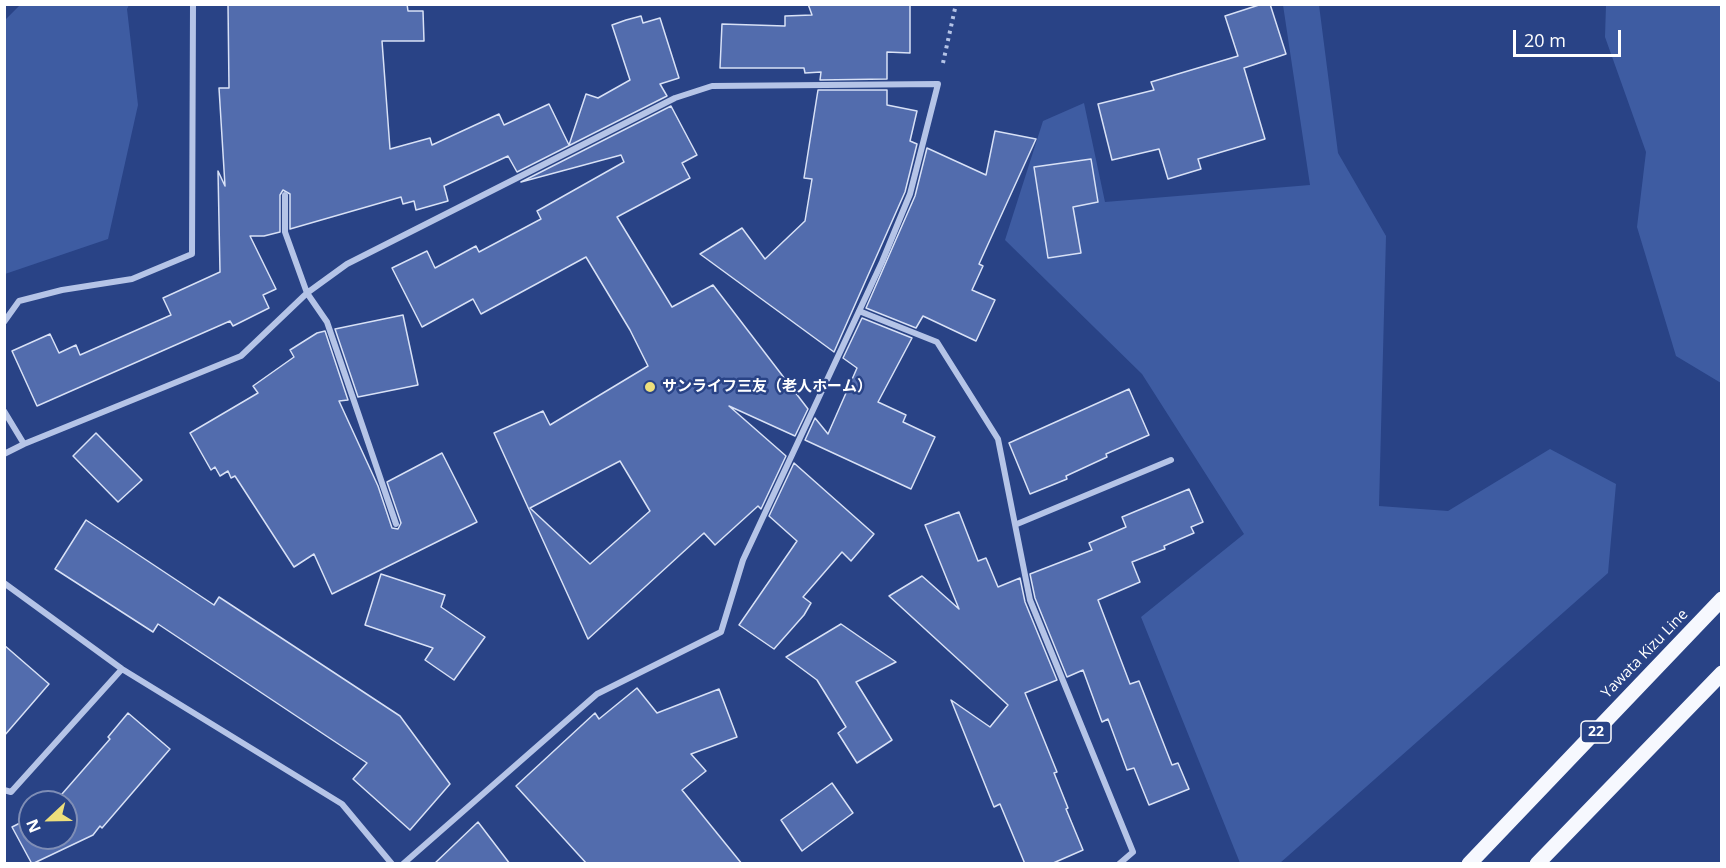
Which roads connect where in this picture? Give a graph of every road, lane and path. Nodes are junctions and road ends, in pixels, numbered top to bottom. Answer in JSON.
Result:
{"nodes":[{"id":1,"x":193,"y":4,"type":"edge"},
{"id":2,"x":956,"y":4,"type":"edge"},
{"id":3,"x":938,"y":84,"type":"junction"},
{"id":4,"x":285,"y":195,"type":"dead end"},
{"id":5,"x":307,"y":292,"type":"junction"},
{"id":6,"x":859,"y":311,"type":"junction"},
{"id":7,"x":4,"y":322,"type":"edge"},
{"id":8,"x":4,"y":411,"type":"edge"},
{"id":9,"x":24,"y":444,"type":"junction"},
{"id":10,"x":4,"y":454,"type":"edge"},
{"id":11,"x":1171,"y":460,"type":"dead end"},
{"id":12,"x":396,"y":524,"type":"dead end"},
{"id":13,"x":1017,"y":524,"type":"junction"},
{"id":14,"x":4,"y":583,"type":"edge"},
{"id":15,"x":1722,"y":599,"type":"edge"},
{"id":16,"x":122,"y":669,"type":"junction"},
{"id":17,"x":1722,"y":673,"type":"edge"},
{"id":18,"x":4,"y":790,"type":"edge"},
{"id":19,"x":392,"y":864,"type":"edge"},
{"id":20,"x":403,"y":864,"type":"edge"},
{"id":21,"x":1119,"y":864,"type":"edge"},
{"id":22,"x":1469,"y":864,"type":"edge"},
{"id":23,"x":1537,"y":864,"type":"edge"}],
"edges":[{"from":1,"to":7,"type":"street"},
{"from":2,"to":3,"type":"path"},
{"from":3,"to":5,"type":"street"},
{"from":3,"to":6,"type":"street"},
{"from":4,"to":5,"type":"street"},
{"from":5,"to":9,"type":"street"},
{"from":5,"to":12,"type":"street"},
{"from":6,"to":13,"type":"street"},
{"from":6,"to":20,"type":"street"},
{"from":8,"to":9,"type":"street"},
{"from":9,"to":10,"type":"street"},
{"from":11,"to":13,"type":"street"},
{"from":13,"to":21,"type":"street"},
{"from":14,"to":16,"type":"street"},
{"from":15,"to":22,"type":"main road","name":"Yawata Kizu Line","number":"22"},
{"from":16,"to":18,"type":"street"},
{"from":16,"to":19,"type":"street"},
{"from":17,"to":23,"type":"main road"}]}
